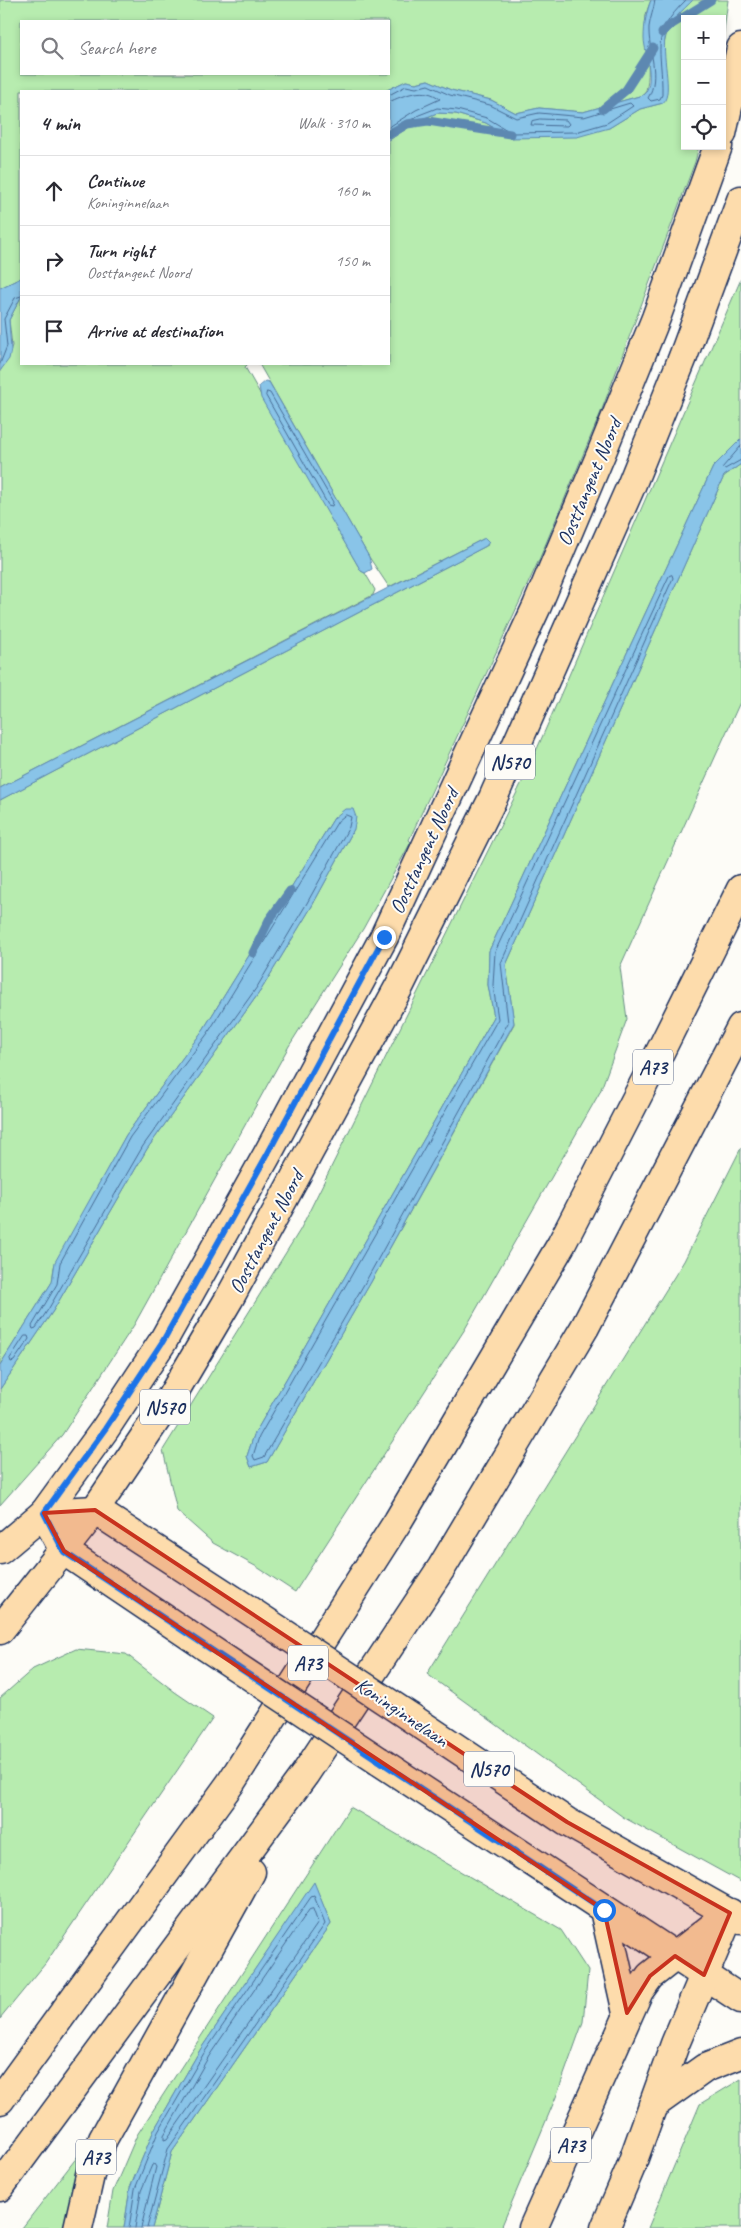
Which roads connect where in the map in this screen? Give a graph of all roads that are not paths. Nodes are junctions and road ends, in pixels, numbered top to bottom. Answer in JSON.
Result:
{"nodes":[{"id":1,"x":741,"y":48,"type":"edge"},
{"id":2,"x":726,"y":116,"type":"edge"},
{"id":3,"x":717,"y":150,"type":"edge"},
{"id":4,"x":741,"y":200,"type":"edge"},
{"id":5,"x":741,"y":889,"type":"edge"},
{"id":6,"x":741,"y":1027,"type":"edge"},
{"id":7,"x":95,"y":1510,"type":"junction"},
{"id":8,"x":44,"y":1513,"type":"junction"},
{"id":9,"x":0,"y":1550,"type":"edge"},
{"id":10,"x":64,"y":1552,"type":"junction"},
{"id":11,"x":0,"y":1630,"type":"edge"},
{"id":12,"x":305,"y":1774,"type":"junction"},
{"id":13,"x":604,"y":1910,"type":"junction"},
{"id":14,"x":736,"y":1916,"type":"edge"},
{"id":15,"x":675,"y":1956,"type":"junction"},
{"id":16,"x":704,"y":1975,"type":"junction"},
{"id":17,"x":741,"y":1999,"type":"edge"},
{"id":18,"x":627,"y":2013,"type":"junction"},
{"id":19,"x":741,"y":2054,"type":"edge"},
{"id":20,"x":28,"y":2064,"type":"junction"},
{"id":21,"x":0,"y":2095,"type":"edge"},
{"id":22,"x":0,"y":2100,"type":"edge"},
{"id":23,"x":653,"y":2106,"type":"junction"},
{"id":24,"x":0,"y":2187,"type":"edge"},
{"id":25,"x":78,"y":2228,"type":"edge"},
{"id":26,"x":533,"y":2228,"type":"edge"},
{"id":27,"x":605,"y":2228,"type":"edge"}],
"edges":[{"from":1,"to":2,"type":"main road"},
{"from":3,"to":8,"type":"main road","name":"Oosttangent Noord","number":"N570"},
{"from":4,"to":7,"type":"main road","name":"Oosttangent Noord","number":"N570"},
{"from":5,"to":20,"type":"main road","number":"A73"},
{"from":6,"to":12,"type":"main road","number":"A73"},
{"from":7,"to":8,"type":"main road"},
{"from":7,"to":10,"type":"main road","name":"Oosttangent Noord"},
{"from":7,"to":14,"type":"main road","name":"Koninginnelaan","number":"N570","bridge":true},
{"from":8,"to":9,"type":"main road","name":"Oosttangent Noord"},
{"from":8,"to":10,"type":"main road","number":"N570"},
{"from":10,"to":11,"type":"main road","name":"Oosttangent Noord"},
{"from":10,"to":13,"type":"main road","number":"N570","bridge":true},
{"from":12,"to":24,"type":"main road","number":"A73"},
{"from":12,"to":25,"type":"main road","number":"A73"},
{"from":13,"to":15,"type":"main road","number":"N570"},
{"from":13,"to":18,"type":"main road"},
{"from":14,"to":15,"type":"main road","number":"A73"},
{"from":14,"to":16,"type":"main road"},
{"from":15,"to":16,"type":"main road","number":"N570"},
{"from":15,"to":18,"type":"main road","number":"A73"},
{"from":16,"to":17,"type":"main road","number":"N570"},
{"from":16,"to":23,"type":"main road"},
{"from":18,"to":26,"type":"main road","number":"A73"},
{"from":19,"to":23,"type":"main road"},
{"from":20,"to":21,"type":"main road","number":"A73"},
{"from":20,"to":22,"type":"main road","number":"A73"},
{"from":23,"to":27,"type":"main road"}]}
